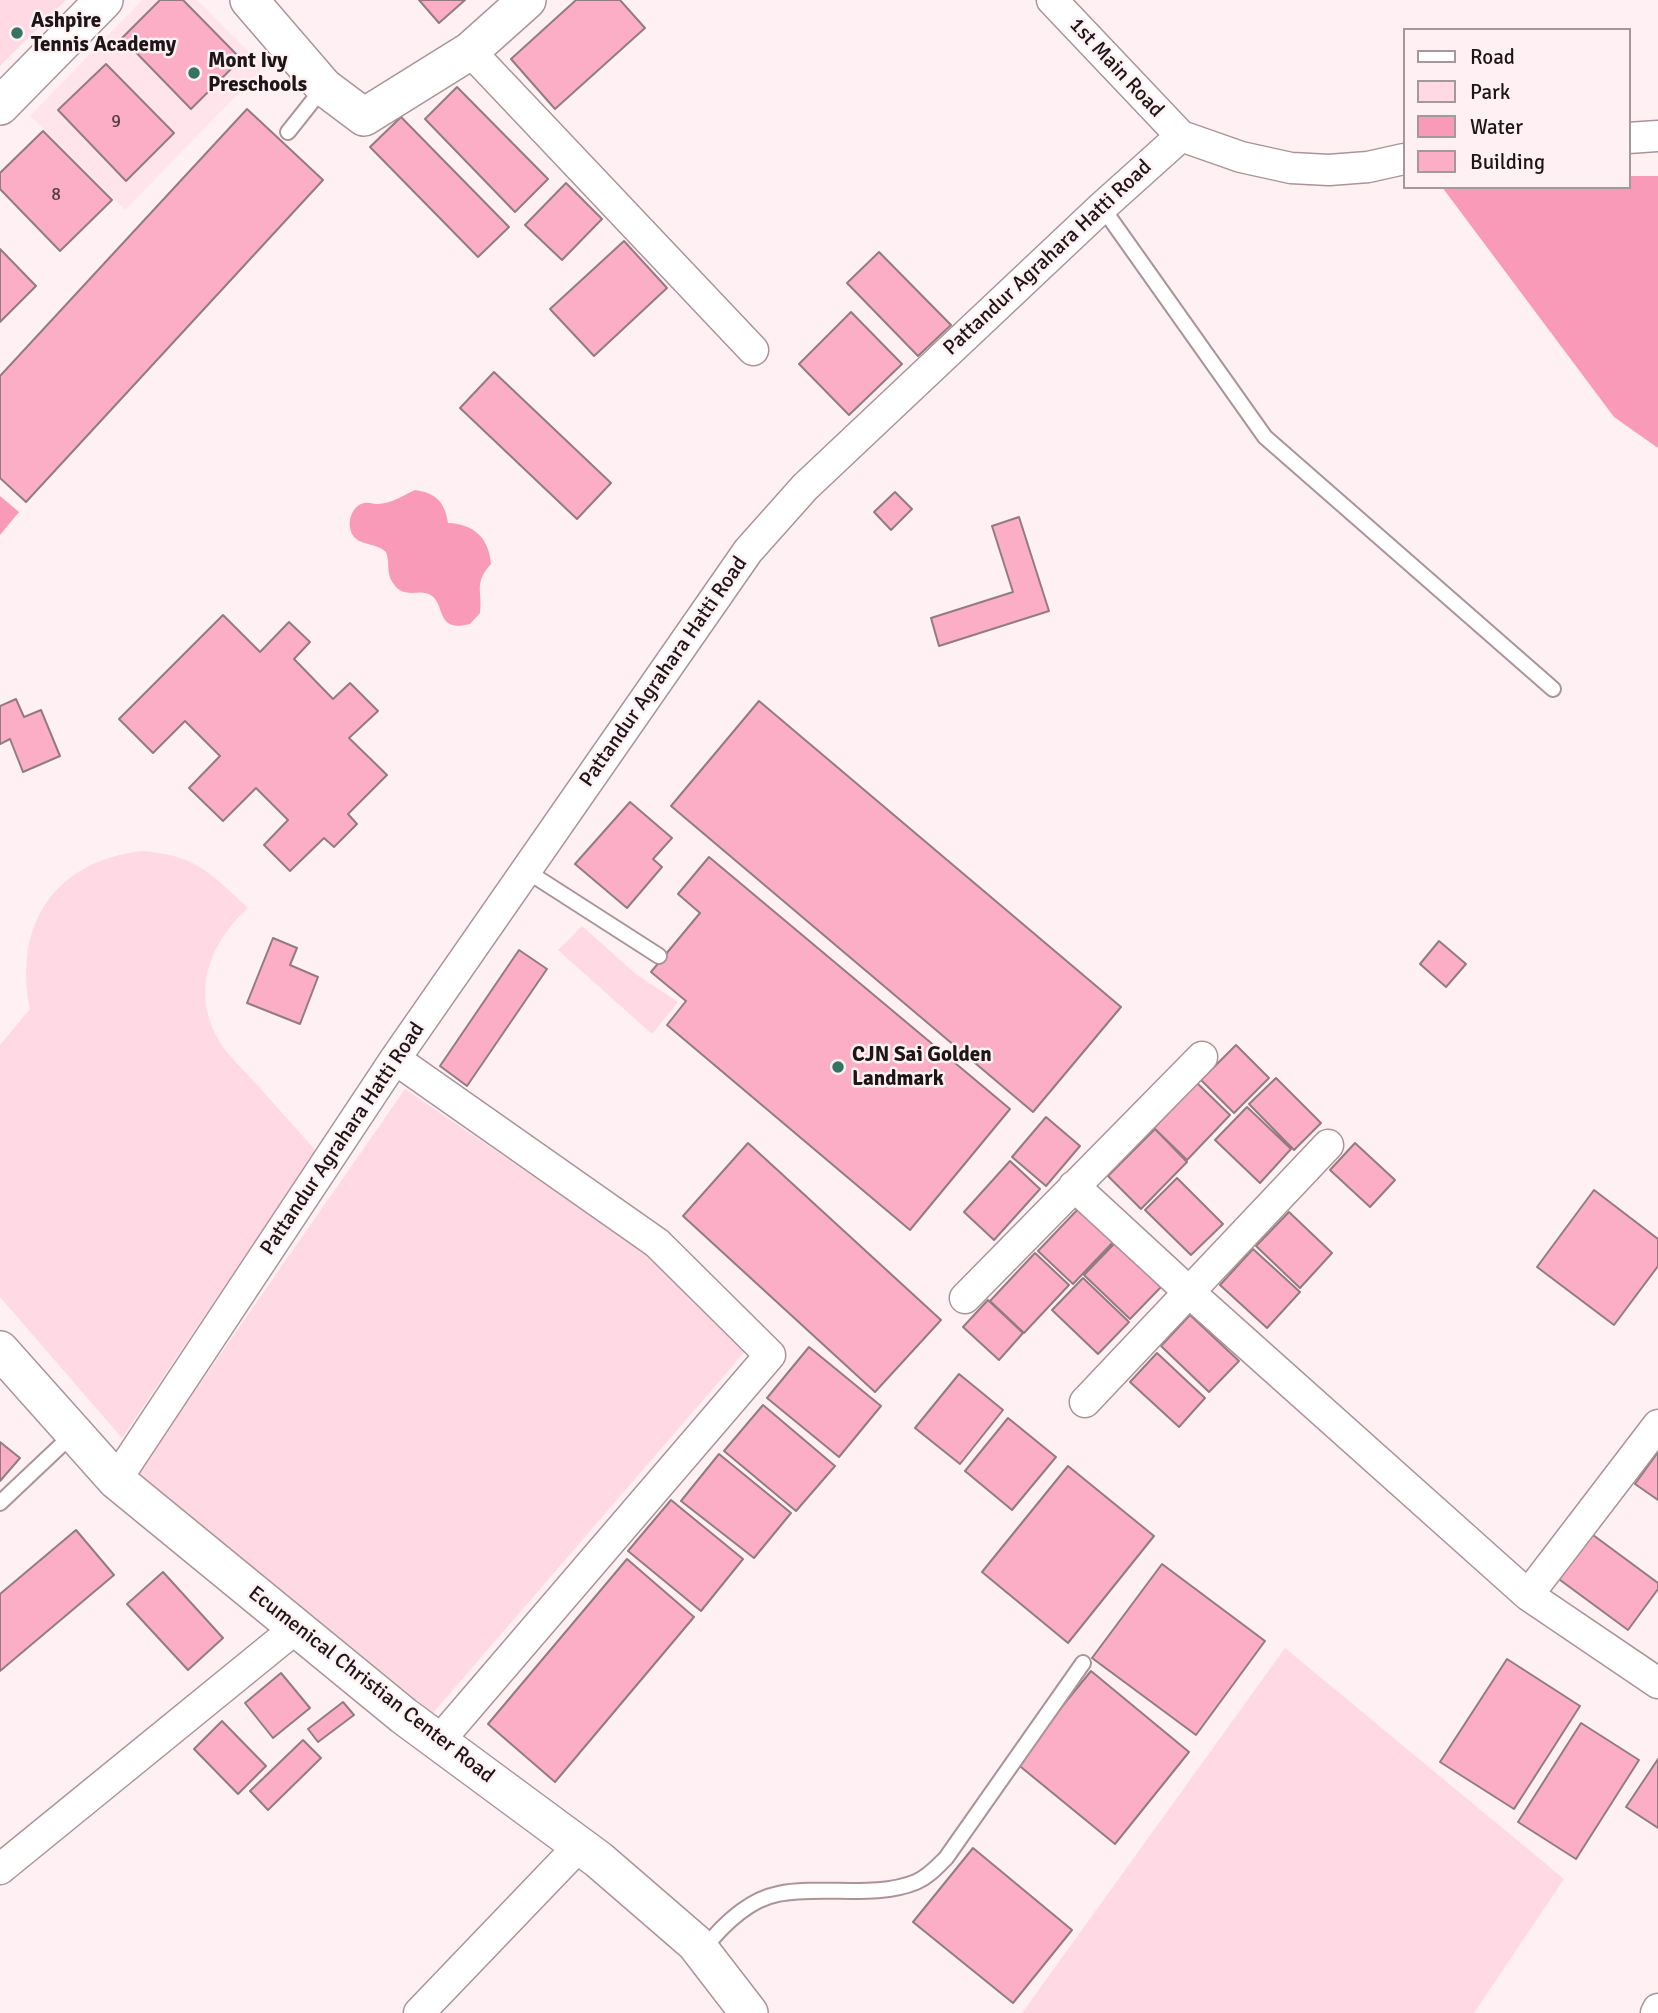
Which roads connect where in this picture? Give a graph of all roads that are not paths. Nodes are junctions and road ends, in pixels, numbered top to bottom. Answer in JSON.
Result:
{"nodes":[{"id":1,"x":104,"y":0,"type":"edge"},
{"id":2,"x":249,"y":0,"type":"edge"},
{"id":3,"x":527,"y":0,"type":"edge"},
{"id":4,"x":1052,"y":0,"type":"edge"},
{"id":5,"x":470,"y":51,"type":"junction"},
{"id":6,"x":324,"y":87,"type":"junction"},
{"id":7,"x":0,"y":106,"type":"edge"},
{"id":8,"x":288,"y":132,"type":"dead end"},
{"id":9,"x":1181,"y":136,"type":"junction"},
{"id":10,"x":1658,"y":136,"type":"edge"},
{"id":11,"x":1630,"y":138,"type":"edge"},
{"id":12,"x":1402,"y":159,"type":"edge"},
{"id":13,"x":1102,"y":207,"type":"junction"},
{"id":14,"x":753,"y":350,"type":"dead end"},
{"id":15,"x":1553,"y":689,"type":"dead end"},
{"id":16,"x":526,"y":870,"type":"junction"},
{"id":17,"x":659,"y":956,"type":"dead end"},
{"id":18,"x":1202,"y":1057,"type":"dead end"},
{"id":19,"x":395,"y":1059,"type":"junction"},
{"id":20,"x":1328,"y":1145,"type":"dead end"},
{"id":21,"x":1074,"y":1186,"type":"junction"},
{"id":22,"x":1189,"y":1292,"type":"junction"},
{"id":23,"x":965,"y":1298,"type":"dead end"},
{"id":24,"x":0,"y":1350,"type":"edge"},
{"id":25,"x":1085,"y":1402,"type":"dead end"},
{"id":26,"x":1658,"y":1425,"type":"edge"},
{"id":27,"x":74,"y":1433,"type":"junction"},
{"id":28,"x":116,"y":1480,"type":"junction"},
{"id":29,"x":0,"y":1503,"type":"edge"},
{"id":30,"x":1528,"y":1595,"type":"junction"},
{"id":31,"x":296,"y":1628,"type":"junction"},
{"id":32,"x":1083,"y":1663,"type":"dead end"},
{"id":33,"x":1658,"y":1684,"type":"edge"},
{"id":34,"x":439,"y":1741,"type":"junction"},
{"id":35,"x":579,"y":1846,"type":"junction"},
{"id":36,"x":0,"y":1869,"type":"edge"},
{"id":37,"x":701,"y":1951,"type":"junction"},
{"id":38,"x":419,"y":2013,"type":"edge"},
{"id":39,"x":749,"y":2013,"type":"edge"}],
"edges":[{"from":1,"to":7,"type":"street"},
{"from":2,"to":6,"type":"street"},
{"from":3,"to":5,"type":"street"},
{"from":4,"to":9,"type":"street","name":"1st Main Road"},
{"from":5,"to":6,"type":"street"},
{"from":5,"to":14,"type":"street"},
{"from":6,"to":8,"type":"lane"},
{"from":9,"to":12,"type":"street"},
{"from":9,"to":13,"type":"street","name":"Pattandur Agrahara Hatti Road"},
{"from":10,"to":11,"type":"street"},
{"from":13,"to":15,"type":"lane"},
{"from":13,"to":16,"type":"street","name":"Pattandur Agrahara Hatti Road"},
{"from":16,"to":17,"type":"lane"},
{"from":16,"to":19,"type":"street","name":"Pattandur Agrahara Hatti Road"},
{"from":18,"to":21,"type":"street"},
{"from":19,"to":28,"type":"street","name":"Pattandur Agrahara Hatti Road"},
{"from":19,"to":34,"type":"street"},
{"from":20,"to":22,"type":"street"},
{"from":21,"to":22,"type":"street"},
{"from":21,"to":23,"type":"street"},
{"from":22,"to":25,"type":"street"},
{"from":22,"to":30,"type":"street"},
{"from":24,"to":27,"type":"street","name":"Ecumenical Christian Center Road"},
{"from":26,"to":30,"type":"street"},
{"from":27,"to":28,"type":"street","name":"Ecumenical Christian Center Road"},
{"from":27,"to":29,"type":"lane"},
{"from":28,"to":31,"type":"street","name":"Ecumenical Christian Center Road"},
{"from":30,"to":33,"type":"street"},
{"from":31,"to":34,"type":"street","name":"Ecumenical Christian Center Road"},
{"from":31,"to":36,"type":"street"},
{"from":32,"to":37,"type":"lane"},
{"from":34,"to":35,"type":"street","name":"Ecumenical Christian Center Road"},
{"from":35,"to":37,"type":"street","name":"Ecumenical Christian Center Road"},
{"from":35,"to":38,"type":"street"},
{"from":37,"to":39,"type":"street","name":"Ecumenical Christian Center Road"}]}
